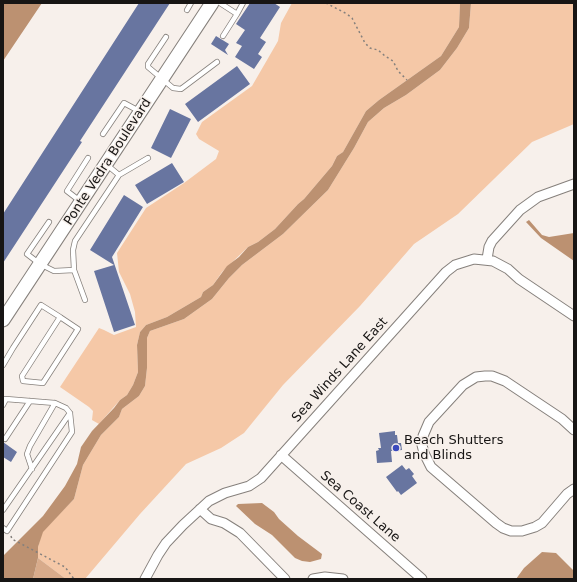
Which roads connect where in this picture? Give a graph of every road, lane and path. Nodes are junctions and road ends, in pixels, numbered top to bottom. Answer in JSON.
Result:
{"nodes":[{"id":1,"x":191,"y":3,"type":"edge"},
{"id":2,"x":212,"y":3,"type":"edge"},
{"id":3,"x":220,"y":3,"type":"edge"},
{"id":4,"x":243,"y":3,"type":"edge"},
{"id":5,"x":326,"y":3,"type":"edge"},
{"id":6,"x":187,"y":10,"type":"dead end"},
{"id":7,"x":237,"y":14,"type":"junction"},
{"id":8,"x":223,"y":36,"type":"dead end"},
{"id":9,"x":166,"y":37,"type":"dead end"},
{"id":10,"x":217,"y":62,"type":"dead end"},
{"id":11,"x":162,"y":79,"type":"junction"},
{"id":12,"x":407,"y":80,"type":"dead end"},
{"id":13,"x":140,"y":112,"type":"junction"},
{"id":14,"x":103,"y":134,"type":"dead end"},
{"id":15,"x":88,"y":158,"type":"dead end"},
{"id":16,"x":148,"y":158,"type":"dead end"},
{"id":17,"x":106,"y":164,"type":"junction"},
{"id":18,"x":119,"y":175,"type":"junction"},
{"id":19,"x":574,"y":184,"type":"edge"},
{"id":20,"x":81,"y":202,"type":"junction"},
{"id":21,"x":49,"y":222,"type":"dead end"},
{"id":22,"x":487,"y":259,"type":"junction"},
{"id":23,"x":40,"y":264,"type":"junction"},
{"id":24,"x":74,"y":270,"type":"junction"},
{"id":25,"x":85,"y":300,"type":"dead end"},
{"id":26,"x":574,"y":316,"type":"edge"},
{"id":27,"x":60,"y":317,"type":"junction"},
{"id":28,"x":3,"y":320,"type":"edge"},
{"id":29,"x":3,"y":365,"type":"edge"},
{"id":30,"x":5,"y":399,"type":"edge"},
{"id":31,"x":30,"y":401,"type":"junction"},
{"id":32,"x":55,"y":403,"type":"junction"},
{"id":33,"x":3,"y":405,"type":"edge"},
{"id":34,"x":70,"y":413,"type":"junction"},
{"id":35,"x":574,"y":430,"type":"edge"},
{"id":36,"x":5,"y":439,"type":"dead end"},
{"id":37,"x":282,"y":455,"type":"junction"},
{"id":38,"x":32,"y":469,"type":"junction"},
{"id":39,"x":574,"y":489,"type":"edge"},
{"id":40,"x":200,"y":509,"type":"junction"},
{"id":41,"x":3,"y":510,"type":"edge"},
{"id":42,"x":3,"y":528,"type":"edge"},
{"id":43,"x":12,"y":539,"type":"dead end"},
{"id":44,"x":74,"y":579,"type":"edge"},
{"id":45,"x":146,"y":579,"type":"edge"},
{"id":46,"x":285,"y":579,"type":"edge"},
{"id":47,"x":313,"y":579,"type":"edge"},
{"id":48,"x":343,"y":579,"type":"edge"},
{"id":49,"x":422,"y":579,"type":"edge"}],
"edges":[{"from":1,"to":6,"type":"lane"},
{"from":2,"to":11,"type":"street","name":"Ponte Vedra Boulevard"},
{"from":3,"to":7,"type":"lane"},
{"from":4,"to":7,"type":"lane"},
{"from":5,"to":12,"type":"path"},
{"from":7,"to":8,"type":"lane"},
{"from":9,"to":11,"type":"lane"},
{"from":10,"to":11,"type":"lane"},
{"from":11,"to":13,"type":"street","name":"Ponte Vedra Boulevard"},
{"from":13,"to":14,"type":"lane"},
{"from":13,"to":17,"type":"street","name":"Ponte Vedra Boulevard"},
{"from":15,"to":20,"type":"lane"},
{"from":16,"to":18,"type":"lane"},
{"from":17,"to":18,"type":"lane"},
{"from":17,"to":20,"type":"street","name":"Ponte Vedra Boulevard"},
{"from":18,"to":24,"type":"lane"},
{"from":19,"to":22,"type":"street"},
{"from":20,"to":23,"type":"street","name":"Ponte Vedra Boulevard"},
{"from":21,"to":23,"type":"lane"},
{"from":22,"to":26,"type":"street","name":"Sea Winds Lane East"},
{"from":22,"to":37,"type":"street","name":"Sea Winds Lane East"},
{"from":23,"to":24,"type":"lane"},
{"from":23,"to":28,"type":"street","name":"Ponte Vedra Boulevard"},
{"from":24,"to":25,"type":"lane"},
{"from":27,"to":27,"type":"lane"},
{"from":27,"to":29,"type":"lane"},
{"from":30,"to":31,"type":"lane"},
{"from":30,"to":33,"type":"lane"},
{"from":31,"to":32,"type":"lane"},
{"from":31,"to":36,"type":"lane"},
{"from":32,"to":34,"type":"lane"},
{"from":32,"to":38,"type":"lane"},
{"from":34,"to":38,"type":"lane"},
{"from":34,"to":42,"type":"lane"},
{"from":35,"to":39,"type":"street"},
{"from":37,"to":40,"type":"street","name":"Sea Winds Lane East"},
{"from":37,"to":49,"type":"street","name":"Sea Coast Lane"},
{"from":38,"to":41,"type":"lane"},
{"from":40,"to":45,"type":"street","name":"Sea Winds Lane East"},
{"from":40,"to":46,"type":"street"},
{"from":43,"to":44,"type":"path"},
{"from":47,"to":48,"type":"street"}]}
